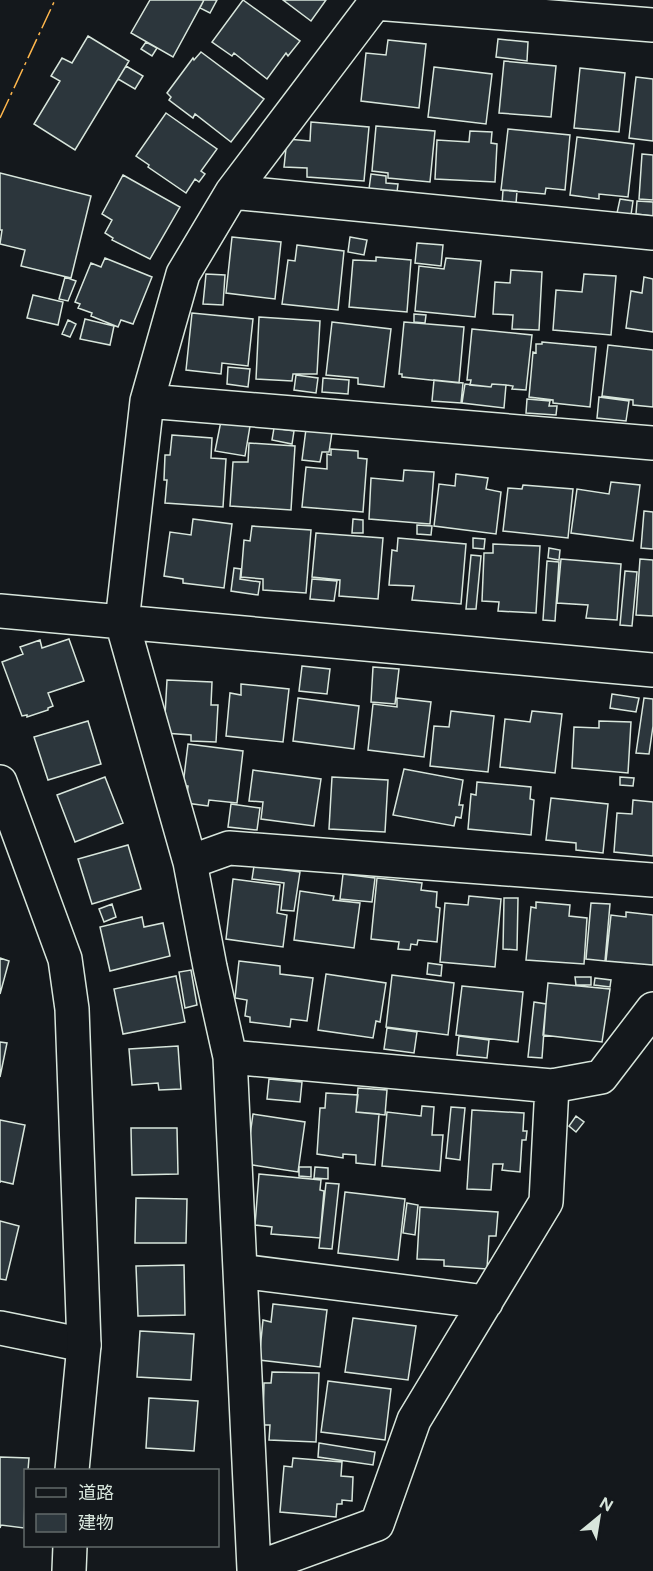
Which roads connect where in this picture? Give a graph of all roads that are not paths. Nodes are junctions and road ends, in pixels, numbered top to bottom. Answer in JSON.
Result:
{"nodes":[{"id":1,"x":653,"y":26,"type":"edge"},
{"id":2,"x":232,"y":192,"type":"junction"},
{"id":3,"x":653,"y":233,"type":"edge"},
{"id":4,"x":147,"y":401,"type":"junction"},
{"id":5,"x":653,"y":443,"type":"edge"},
{"id":6,"x":0,"y":610,"type":"edge"},
{"id":7,"x":122,"y":622,"type":"junction"},
{"id":8,"x":653,"y":670,"type":"edge"},
{"id":9,"x":0,"y":782,"type":"edge"},
{"id":10,"x":190,"y":862,"type":"junction"},
{"id":11,"x":653,"y":880,"type":"edge"},
{"id":12,"x":653,"y":1009,"type":"edge"},
{"id":13,"x":230,"y":1057,"type":"junction"},
{"id":14,"x":552,"y":1086,"type":"junction"},
{"id":15,"x":240,"y":1271,"type":"junction"},
{"id":16,"x":486,"y":1302,"type":"junction"},
{"id":17,"x":0,"y":1328,"type":"edge"},
{"id":18,"x":84,"y":1345,"type":"junction"},
{"id":19,"x":72,"y":1469,"type":"edge"},
{"id":20,"x":70,"y":1547,"type":"edge"},
{"id":21,"x":69,"y":1571,"type":"edge"}],
"edges":[{"from":1,"to":2,"type":"street"},
{"from":2,"to":3,"type":"street"},
{"from":2,"to":4,"type":"street"},
{"from":4,"to":5,"type":"street"},
{"from":4,"to":7,"type":"street"},
{"from":6,"to":7,"type":"street"},
{"from":7,"to":8,"type":"street"},
{"from":7,"to":10,"type":"street"},
{"from":9,"to":18,"type":"street"},
{"from":10,"to":11,"type":"street"},
{"from":10,"to":13,"type":"street"},
{"from":12,"to":14,"type":"street"},
{"from":13,"to":14,"type":"street"},
{"from":13,"to":15,"type":"street"},
{"from":14,"to":16,"type":"street"},
{"from":15,"to":16,"type":"street"},
{"from":15,"to":16,"type":"street"},
{"from":17,"to":18,"type":"street"},
{"from":18,"to":19,"type":"street"},
{"from":20,"to":21,"type":"street"}]}
